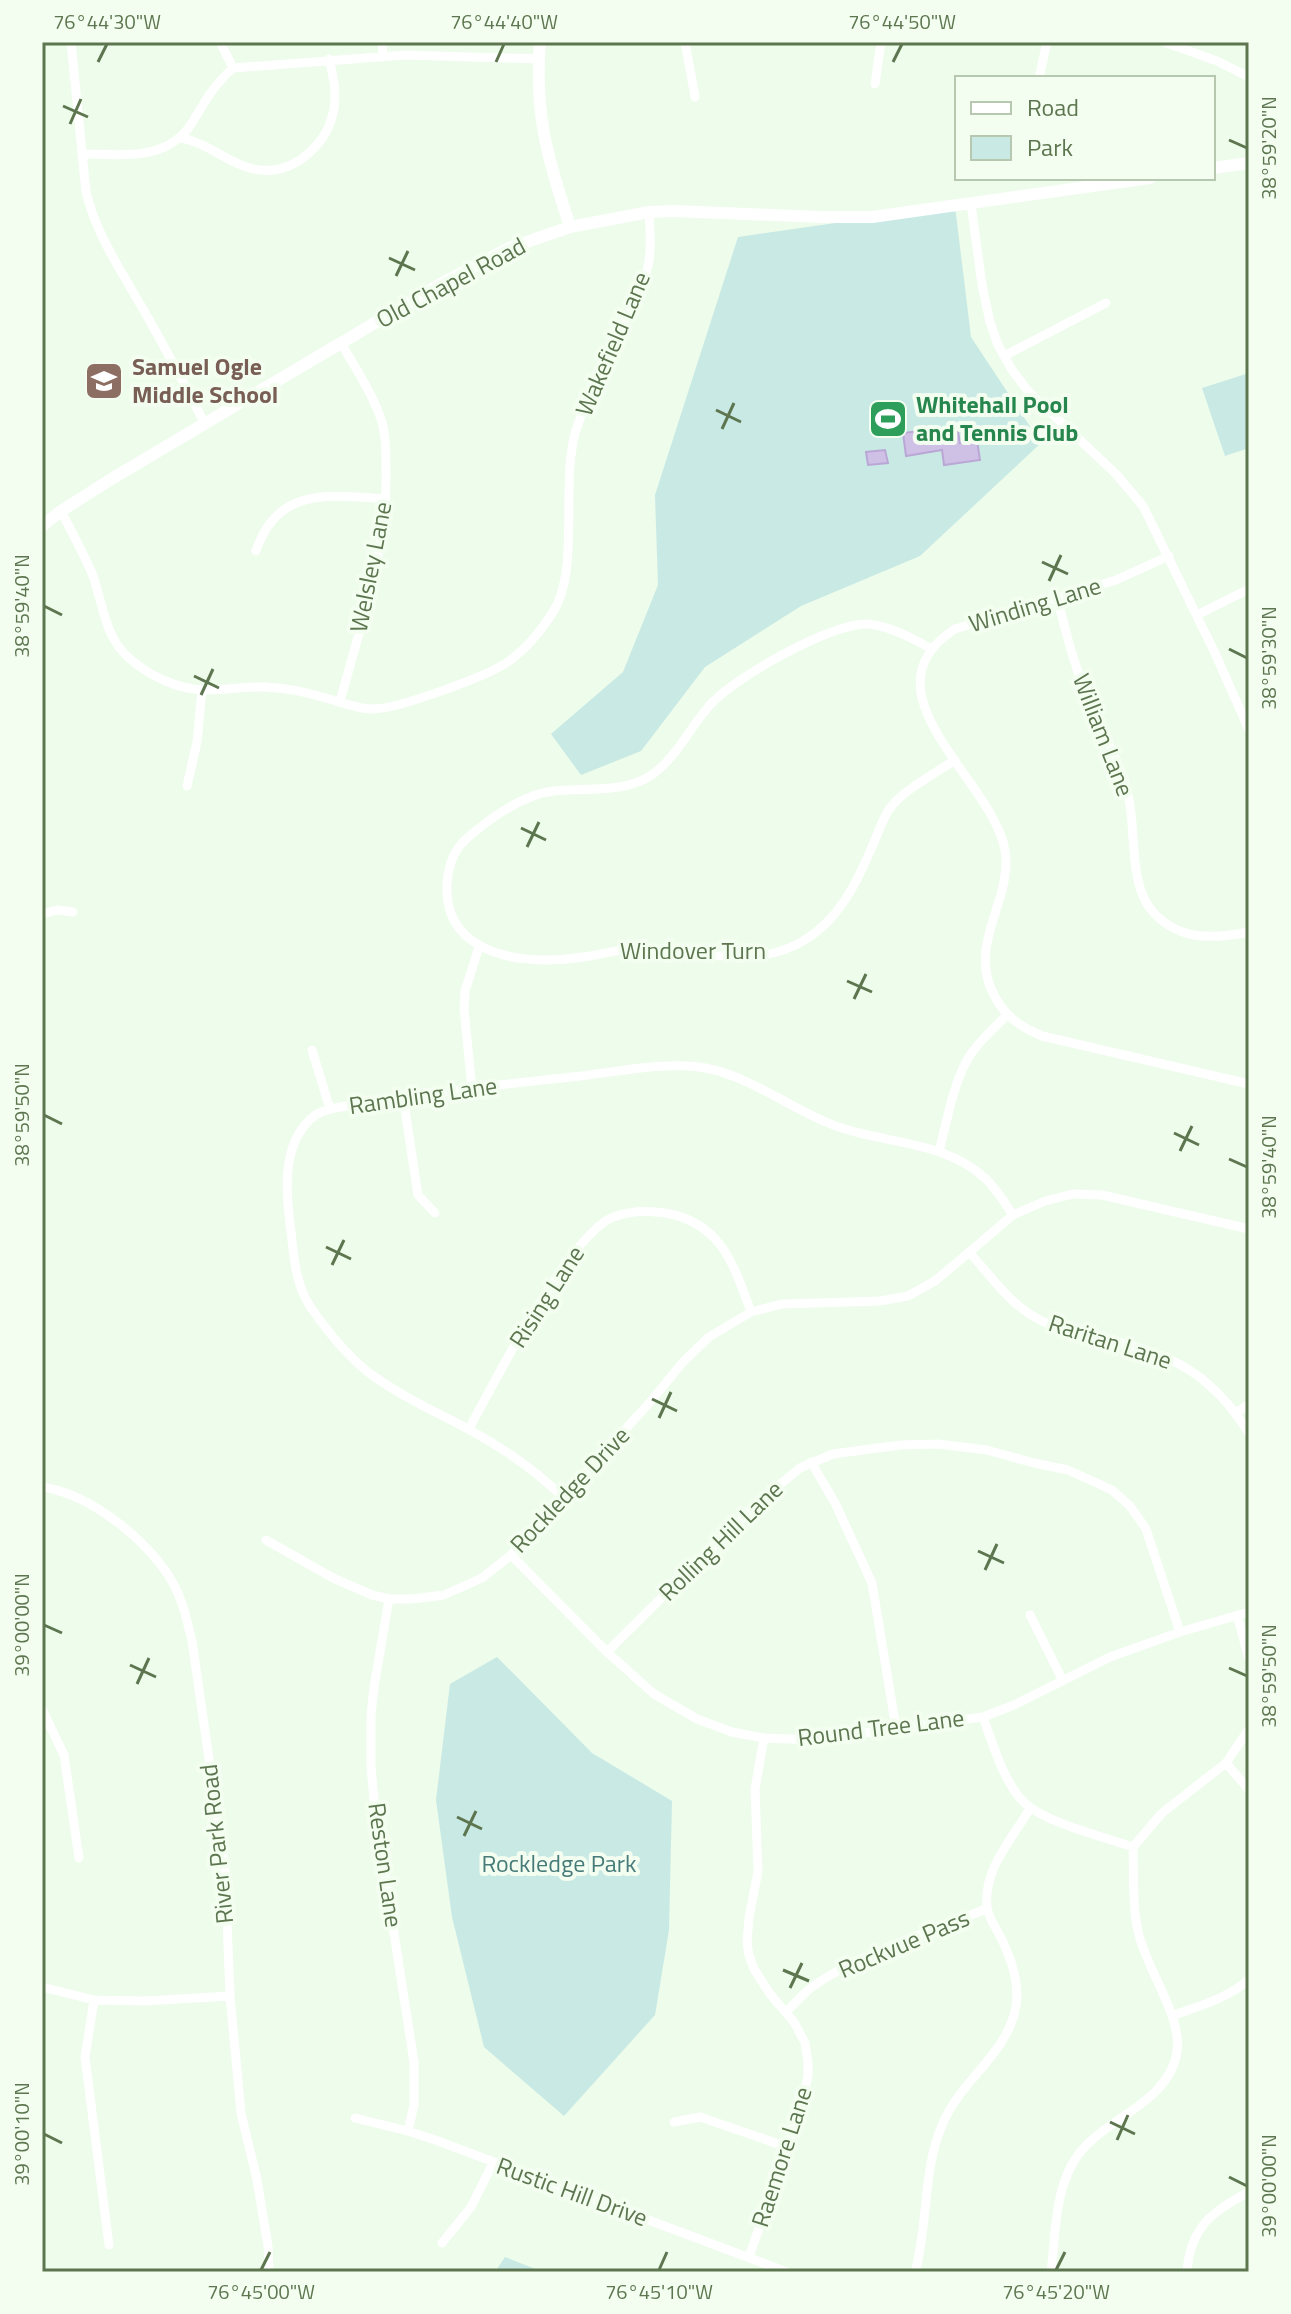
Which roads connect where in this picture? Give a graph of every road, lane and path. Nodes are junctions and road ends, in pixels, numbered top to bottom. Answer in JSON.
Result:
{"nodes":[{"id":1,"x":71,"y":42,"type":"edge"},
{"id":2,"x":220,"y":42,"type":"edge"},
{"id":3,"x":382,"y":42,"type":"edge"},
{"id":4,"x":540,"y":42,"type":"edge"},
{"id":5,"x":685,"y":42,"type":"edge"},
{"id":6,"x":881,"y":42,"type":"edge"},
{"id":7,"x":1047,"y":42,"type":"edge"},
{"id":8,"x":1164,"y":42,"type":"edge"},
{"id":9,"x":383,"y":57,"type":"junction"},
{"id":10,"x":329,"y":59,"type":"junction"},
{"id":11,"x":539,"y":59,"type":"junction"},
{"id":12,"x":233,"y":68,"type":"junction"},
{"id":13,"x":1039,"y":76,"type":"edge"},
{"id":14,"x":1249,"y":77,"type":"edge"},
{"id":15,"x":875,"y":84,"type":"dead end"},
{"id":16,"x":695,"y":97,"type":"dead end"},
{"id":17,"x":180,"y":138,"type":"junction"},
{"id":18,"x":82,"y":154,"type":"junction"},
{"id":19,"x":1249,"y":163,"type":"edge"},
{"id":20,"x":1215,"y":168,"type":"edge"},
{"id":21,"x":1136,"y":180,"type":"edge"},
{"id":22,"x":971,"y":204,"type":"junction"},
{"id":23,"x":649,"y":212,"type":"junction"},
{"id":24,"x":570,"y":227,"type":"junction"},
{"id":25,"x":1106,"y":303,"type":"dead end"},
{"id":26,"x":341,"y":343,"type":"junction"},
{"id":27,"x":1004,"y":356,"type":"junction"},
{"id":28,"x":205,"y":424,"type":"junction"},
{"id":29,"x":386,"y":499,"type":"junction"},
{"id":30,"x":61,"y":511,"type":"junction"},
{"id":31,"x":42,"y":526,"type":"edge"},
{"id":32,"x":256,"y":551,"type":"dead end"},
{"id":33,"x":1169,"y":556,"type":"junction"},
{"id":34,"x":1249,"y":589,"type":"edge"},
{"id":35,"x":1057,"y":597,"type":"junction"},
{"id":36,"x":1197,"y":615,"type":"junction"},
{"id":37,"x":932,"y":649,"type":"junction"},
{"id":38,"x":202,"y":690,"type":"junction"},
{"id":39,"x":340,"y":702,"type":"junction"},
{"id":40,"x":1249,"y":730,"type":"edge"},
{"id":41,"x":955,"y":760,"type":"junction"},
{"id":42,"x":187,"y":786,"type":"dead end"},
{"id":43,"x":73,"y":912,"type":"dead end"},
{"id":44,"x":42,"y":914,"type":"edge"},
{"id":45,"x":1249,"y":932,"type":"edge"},
{"id":46,"x":479,"y":947,"type":"junction"},
{"id":47,"x":1007,"y":1015,"type":"junction"},
{"id":48,"x":312,"y":1050,"type":"dead end"},
{"id":49,"x":1249,"y":1084,"type":"edge"},
{"id":50,"x":472,"y":1089,"type":"junction"},
{"id":51,"x":403,"y":1097,"type":"junction"},
{"id":52,"x":330,"y":1109,"type":"junction"},
{"id":53,"x":939,"y":1151,"type":"junction"},
{"id":54,"x":435,"y":1213,"type":"dead end"},
{"id":55,"x":1013,"y":1215,"type":"junction"},
{"id":56,"x":1249,"y":1229,"type":"edge"},
{"id":57,"x":969,"y":1252,"type":"junction"},
{"id":58,"x":751,"y":1312,"type":"junction"},
{"id":59,"x":1249,"y":1404,"type":"edge"},
{"id":60,"x":1236,"y":1413,"type":"junction"},
{"id":61,"x":469,"y":1429,"type":"junction"},
{"id":62,"x":1249,"y":1433,"type":"edge"},
{"id":63,"x":811,"y":1462,"type":"junction"},
{"id":64,"x":42,"y":1487,"type":"edge"},
{"id":65,"x":564,"y":1498,"type":"junction"},
{"id":66,"x":266,"y":1540,"type":"dead end"},
{"id":67,"x":511,"y":1555,"type":"junction"},
{"id":68,"x":389,"y":1599,"type":"junction"},
{"id":69,"x":1249,"y":1612,"type":"edge"},
{"id":70,"x":1030,"y":1615,"type":"dead end"},
{"id":71,"x":1237,"y":1615,"type":"junction"},
{"id":72,"x":1180,"y":1632,"type":"junction"},
{"id":73,"x":607,"y":1652,"type":"junction"},
{"id":74,"x":1249,"y":1659,"type":"edge"},
{"id":75,"x":1063,"y":1681,"type":"junction"},
{"id":76,"x":42,"y":1709,"type":"edge"},
{"id":77,"x":983,"y":1717,"type":"junction"},
{"id":78,"x":896,"y":1728,"type":"junction"},
{"id":79,"x":1249,"y":1729,"type":"edge"},
{"id":80,"x":764,"y":1738,"type":"junction"},
{"id":81,"x":1226,"y":1763,"type":"junction"},
{"id":82,"x":1249,"y":1790,"type":"edge"},
{"id":83,"x":1030,"y":1808,"type":"junction"},
{"id":84,"x":1133,"y":1847,"type":"junction"},
{"id":85,"x":79,"y":1858,"type":"dead end"},
{"id":86,"x":986,"y":1909,"type":"junction"},
{"id":87,"x":1249,"y":1979,"type":"edge"},
{"id":88,"x":42,"y":1987,"type":"edge"},
{"id":89,"x":230,"y":1996,"type":"junction"},
{"id":90,"x":94,"y":2000,"type":"junction"},
{"id":91,"x":786,"y":2012,"type":"junction"},
{"id":92,"x":1172,"y":2016,"type":"junction"},
{"id":93,"x":355,"y":2118,"type":"dead end"},
{"id":94,"x":674,"y":2122,"type":"dead end"},
{"id":95,"x":408,"y":2131,"type":"junction"},
{"id":96,"x":787,"y":2147,"type":"junction"},
{"id":97,"x":493,"y":2163,"type":"junction"},
{"id":98,"x":1249,"y":2192,"type":"edge"},
{"id":99,"x":442,"y":2243,"type":"dead end"},
{"id":100,"x":109,"y":2245,"type":"dead end"},
{"id":101,"x":749,"y":2257,"type":"junction"},
{"id":102,"x":269,"y":2272,"type":"edge"},
{"id":103,"x":787,"y":2272,"type":"edge"},
{"id":104,"x":915,"y":2272,"type":"edge"},
{"id":105,"x":1051,"y":2272,"type":"edge"},
{"id":106,"x":1187,"y":2272,"type":"edge"}],
"edges":[{"from":1,"to":18,"type":"street"},
{"from":2,"to":12,"type":"street"},
{"from":3,"to":9,"type":"street"},
{"from":4,"to":11,"type":"street"},
{"from":5,"to":16,"type":"street"},
{"from":6,"to":15,"type":"street"},
{"from":7,"to":13,"type":"street"},
{"from":8,"to":14,"type":"street"},
{"from":9,"to":10,"type":"street"},
{"from":9,"to":11,"type":"street"},
{"from":10,"to":12,"type":"street"},
{"from":10,"to":17,"type":"street"},
{"from":11,"to":24,"type":"street"},
{"from":12,"to":17,"type":"street"},
{"from":17,"to":18,"type":"street"},
{"from":18,"to":28,"type":"street"},
{"from":19,"to":20,"type":"street"},
{"from":21,"to":22,"type":"street","name":"Old Chapel Road"},
{"from":22,"to":23,"type":"street","name":"Old Chapel Road"},
{"from":22,"to":27,"type":"street"},
{"from":23,"to":24,"type":"street","name":"Old Chapel Road"},
{"from":23,"to":39,"type":"street","name":"Wakefield Lane"},
{"from":24,"to":26,"type":"street","name":"Old Chapel Road"},
{"from":25,"to":27,"type":"street"},
{"from":26,"to":28,"type":"street","name":"Old Chapel Road"},
{"from":26,"to":29,"type":"street","name":"Welsley Lane"},
{"from":27,"to":33,"type":"street"},
{"from":28,"to":30,"type":"street","name":"Old Chapel Road"},
{"from":29,"to":32,"type":"street"},
{"from":29,"to":39,"type":"street","name":"Welsley Lane"},
{"from":30,"to":31,"type":"street","name":"Old Chapel Road"},
{"from":30,"to":38,"type":"street","name":"Wakefield Lane"},
{"from":33,"to":35,"type":"street","name":"Winding Lane"},
{"from":33,"to":36,"type":"street"},
{"from":34,"to":36,"type":"street"},
{"from":35,"to":37,"type":"street","name":"Winding Lane"},
{"from":35,"to":45,"type":"street","name":"William Lane"},
{"from":36,"to":40,"type":"street"},
{"from":37,"to":41,"type":"street"},
{"from":37,"to":46,"type":"street"},
{"from":38,"to":39,"type":"street","name":"Wakefield Lane"},
{"from":38,"to":42,"type":"street"},
{"from":41,"to":46,"type":"street","name":"Windover Turn"},
{"from":41,"to":47,"type":"street"},
{"from":43,"to":44,"type":"street"},
{"from":46,"to":50,"type":"street"},
{"from":47,"to":49,"type":"street"},
{"from":47,"to":53,"type":"street"},
{"from":48,"to":52,"type":"street"},
{"from":50,"to":51,"type":"street","name":"Rambling Lane"},
{"from":50,"to":53,"type":"street","name":"Rambling Lane"},
{"from":51,"to":52,"type":"street","name":"Rambling Lane"},
{"from":51,"to":54,"type":"street"},
{"from":52,"to":61,"type":"street","name":"Rambling Lane"},
{"from":53,"to":55,"type":"street","name":"Rambling Lane"},
{"from":55,"to":56,"type":"street","name":"Rockledge Drive"},
{"from":55,"to":57,"type":"street","name":"Rockledge Drive"},
{"from":57,"to":58,"type":"street","name":"Rockledge Drive"},
{"from":57,"to":60,"type":"street","name":"Raritan Lane"},
{"from":58,"to":61,"type":"street","name":"Rising Lane"},
{"from":58,"to":65,"type":"street","name":"Rockledge Drive"},
{"from":59,"to":60,"type":"street"},
{"from":60,"to":62,"type":"street","name":"Raritan Lane"},
{"from":61,"to":65,"type":"street","name":"Rambling Lane"},
{"from":63,"to":72,"type":"street","name":"Rolling Hill Lane"},
{"from":63,"to":73,"type":"street","name":"Rolling Hill Lane"},
{"from":63,"to":78,"type":"street"},
{"from":64,"to":89,"type":"street","name":"River Park Road"},
{"from":65,"to":67,"type":"street","name":"Rockledge Drive"},
{"from":66,"to":68,"type":"street","name":"Rockledge Drive"},
{"from":67,"to":68,"type":"street","name":"Rockledge Drive"},
{"from":67,"to":73,"type":"street","name":"Round Tree Lane"},
{"from":68,"to":95,"type":"street","name":"Reston Lane"},
{"from":69,"to":71,"type":"street","name":"Round Tree Lane"},
{"from":70,"to":75,"type":"street"},
{"from":71,"to":72,"type":"street","name":"Round Tree Lane"},
{"from":71,"to":74,"type":"street"},
{"from":72,"to":75,"type":"street","name":"Round Tree Lane"},
{"from":73,"to":80,"type":"street","name":"Round Tree Lane"},
{"from":75,"to":77,"type":"street","name":"Round Tree Lane"},
{"from":76,"to":85,"type":"street"},
{"from":77,"to":78,"type":"street","name":"Round Tree Lane"},
{"from":77,"to":83,"type":"street"},
{"from":78,"to":80,"type":"street","name":"Round Tree Lane"},
{"from":79,"to":81,"type":"street"},
{"from":80,"to":91,"type":"street","name":"Raemore Lane"},
{"from":81,"to":82,"type":"street"},
{"from":81,"to":84,"type":"street"},
{"from":83,"to":84,"type":"street"},
{"from":83,"to":86,"type":"street"},
{"from":84,"to":92,"type":"street"},
{"from":86,"to":91,"type":"street","name":"Rockvue Pass"},
{"from":86,"to":104,"type":"street"},
{"from":87,"to":92,"type":"street"},
{"from":88,"to":90,"type":"street"},
{"from":89,"to":90,"type":"street"},
{"from":89,"to":102,"type":"street","name":"River Park Road"},
{"from":90,"to":100,"type":"street"},
{"from":91,"to":96,"type":"street","name":"Raemore Lane"},
{"from":92,"to":105,"type":"street"},
{"from":93,"to":95,"type":"street","name":"Rustic Hill Drive"},
{"from":94,"to":96,"type":"street"},
{"from":95,"to":97,"type":"street","name":"Rustic Hill Drive"},
{"from":96,"to":101,"type":"street","name":"Raemore Lane"},
{"from":97,"to":99,"type":"street"},
{"from":97,"to":101,"type":"street","name":"Rustic Hill Drive"},
{"from":98,"to":106,"type":"street"},
{"from":101,"to":103,"type":"street","name":"Rustic Hill Drive"}]}
